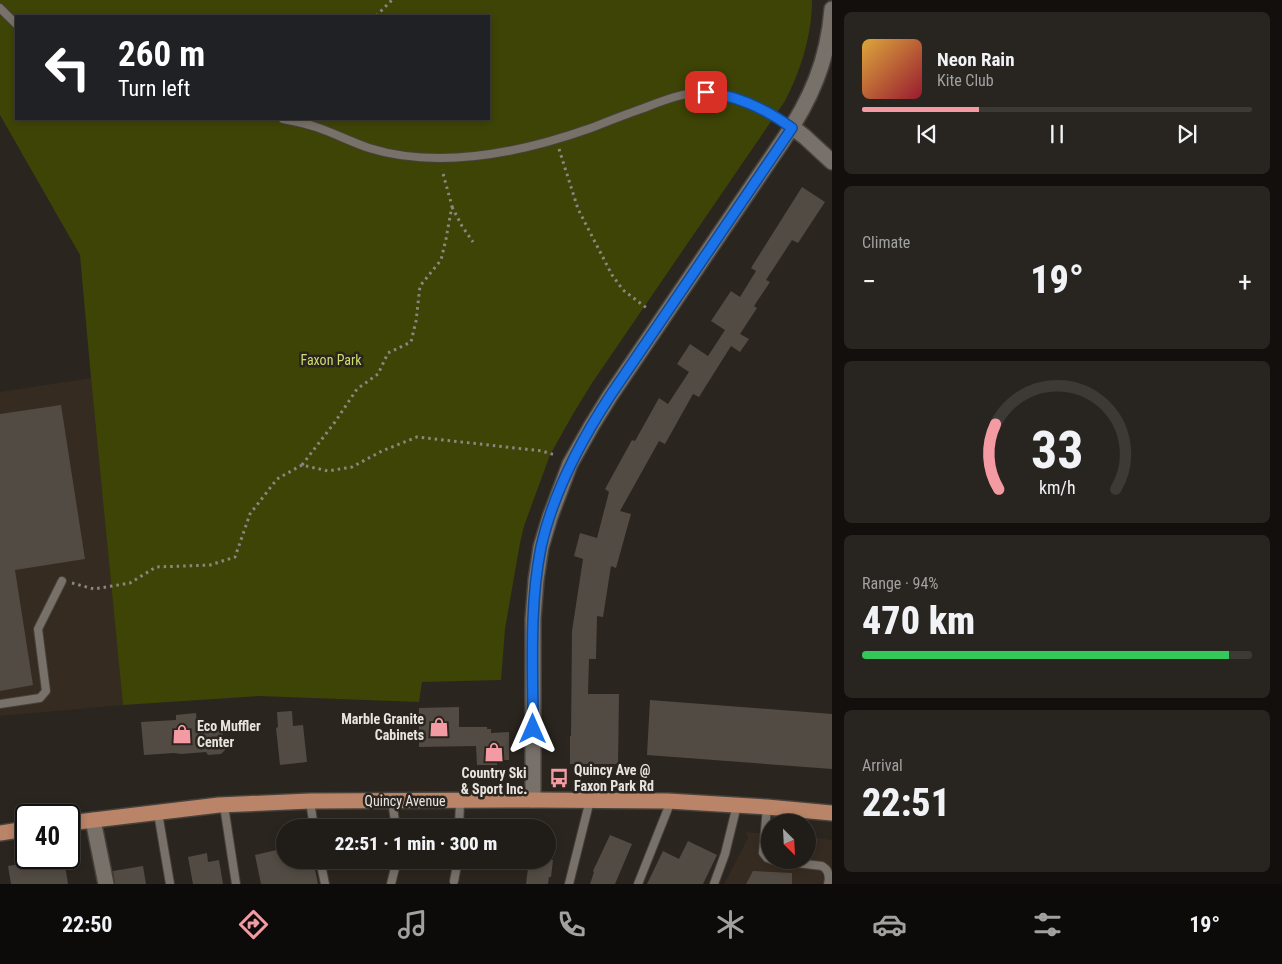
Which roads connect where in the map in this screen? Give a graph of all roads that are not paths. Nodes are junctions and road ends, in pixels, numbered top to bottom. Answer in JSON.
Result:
{"nodes":[{"id":1,"x":0,"y":8,"type":"edge"},
{"id":2,"x":832,"y":9,"type":"edge"},
{"id":3,"x":15,"y":23,"type":"edge"},
{"id":4,"x":287,"y":120,"type":"edge"},
{"id":5,"x":792,"y":128,"type":"junction"},
{"id":6,"x":832,"y":162,"type":"edge"},
{"id":7,"x":62,"y":581,"type":"road end"},
{"id":8,"x":0,"y":704,"type":"edge"},
{"id":9,"x":533,"y":800,"type":"junction"},
{"id":10,"x":590,"y":800,"type":"junction"},
{"id":11,"x":392,"y":801,"type":"junction"},
{"id":12,"x":460,"y":801,"type":"junction"},
{"id":13,"x":671,"y":801,"type":"junction"},
{"id":14,"x":310,"y":802,"type":"junction"},
{"id":15,"x":737,"y":805,"type":"junction"},
{"id":16,"x":224,"y":806,"type":"junction"},
{"id":17,"x":766,"y":807,"type":"junction"},
{"id":18,"x":158,"y":813,"type":"junction"},
{"id":19,"x":832,"y":813,"type":"edge"},
{"id":20,"x":766,"y":814,"type":"edge"},
{"id":21,"x":313,"y":819,"type":"edge"},
{"id":22,"x":395,"y":819,"type":"edge"},
{"id":23,"x":460,"y":819,"type":"edge"},
{"id":24,"x":93,"y":820,"type":"junction"},
{"id":25,"x":80,"y":822,"type":"edge"},
{"id":26,"x":15,"y":831,"type":"edge"},
{"id":27,"x":0,"y":833,"type":"edge"},
{"id":28,"x":816,"y":865,"type":"edge"},
{"id":29,"x":322,"y":869,"type":"edge"},
{"id":30,"x":395,"y":869,"type":"edge"},
{"id":31,"x":456,"y":869,"type":"edge"},
{"id":32,"x":454,"y":881,"type":"dead end"},
{"id":33,"x":106,"y":884,"type":"edge"},
{"id":34,"x":170,"y":884,"type":"edge"},
{"id":35,"x":236,"y":884,"type":"edge"},
{"id":36,"x":325,"y":884,"type":"edge"},
{"id":37,"x":391,"y":884,"type":"edge"},
{"id":38,"x":569,"y":884,"type":"edge"},
{"id":39,"x":638,"y":884,"type":"edge"},
{"id":40,"x":714,"y":884,"type":"edge"},
{"id":41,"x":828,"y":884,"type":"edge"}],
"edges":[{"from":1,"to":3,"type":"lane"},
{"from":2,"to":5,"type":"street"},
{"from":4,"to":5,"type":"lane"},
{"from":5,"to":6,"type":"street"},
{"from":5,"to":9,"type":"street"},
{"from":7,"to":8,"type":"lane"},
{"from":9,"to":10,"type":"main road","name":"Quincy Avenue"},
{"from":9,"to":12,"type":"main road","name":"Quincy Avenue"},
{"from":10,"to":13,"type":"main road","name":"Quincy Avenue"},
{"from":10,"to":38,"type":"lane"},
{"from":11,"to":12,"type":"main road","name":"Quincy Avenue"},
{"from":11,"to":14,"type":"main road","name":"Quincy Avenue"},
{"from":11,"to":22,"type":"lane"},
{"from":12,"to":23,"type":"lane"},
{"from":13,"to":15,"type":"main road","name":"Quincy Avenue"},
{"from":13,"to":39,"type":"lane"},
{"from":14,"to":16,"type":"main road","name":"Quincy Avenue"},
{"from":14,"to":21,"type":"lane"},
{"from":15,"to":17,"type":"main road","name":"Quincy Avenue"},
{"from":15,"to":40,"type":"lane"},
{"from":16,"to":18,"type":"main road","name":"Quincy Avenue"},
{"from":16,"to":35,"type":"lane"},
{"from":17,"to":19,"type":"main road","name":"Quincy Avenue"},
{"from":17,"to":20,"type":"lane"},
{"from":18,"to":24,"type":"main road","name":"Quincy Avenue"},
{"from":18,"to":34,"type":"lane"},
{"from":24,"to":25,"type":"main road","name":"Quincy Avenue"},
{"from":24,"to":33,"type":"street"},
{"from":26,"to":27,"type":"main road"},
{"from":28,"to":41,"type":"lane"},
{"from":29,"to":36,"type":"lane"},
{"from":30,"to":37,"type":"lane"},
{"from":31,"to":32,"type":"lane"}]}
